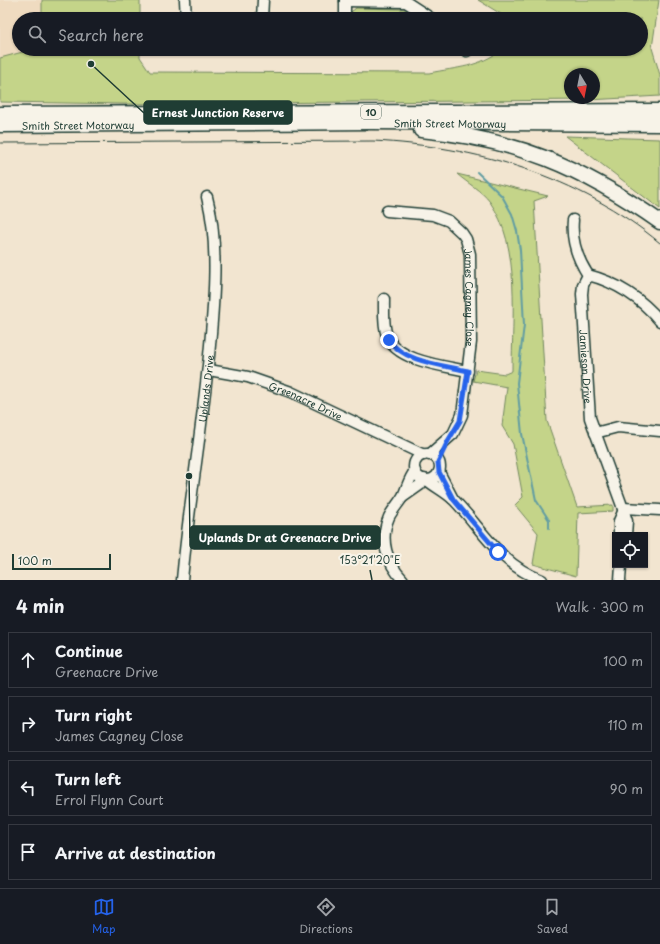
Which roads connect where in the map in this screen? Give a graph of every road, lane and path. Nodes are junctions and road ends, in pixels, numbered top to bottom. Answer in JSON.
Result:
{"nodes":[{"id":1,"x":185,"y":0,"type":"edge"},
{"id":2,"x":262,"y":0,"type":"edge"},
{"id":3,"x":345,"y":0,"type":"edge"},
{"id":4,"x":186,"y":12,"type":"edge"},
{"id":5,"x":262,"y":12,"type":"edge"},
{"id":6,"x":345,"y":12,"type":"edge"},
{"id":7,"x":421,"y":12,"type":"edge"},
{"id":8,"x":660,"y":104,"type":"edge"},
{"id":9,"x":0,"y":108,"type":"edge"},
{"id":10,"x":636,"y":111,"type":"junction"},
{"id":11,"x":660,"y":111,"type":"edge"},
{"id":12,"x":0,"y":114,"type":"edge"},
{"id":13,"x":51,"y":114,"type":"junction"},
{"id":14,"x":371,"y":122,"type":"junction"},
{"id":15,"x":660,"y":124,"type":"edge"},
{"id":16,"x":0,"y":125,"type":"edge"},
{"id":17,"x":207,"y":198,"type":"dead end"},
{"id":18,"x":387,"y":211,"type":"dead end"},
{"id":19,"x":573,"y":220,"type":"dead end"},
{"id":20,"x":660,"y":222,"type":"edge"},
{"id":21,"x":588,"y":275,"type":"junction"},
{"id":22,"x":384,"y":299,"type":"dead end"},
{"id":23,"x":660,"y":321,"type":"edge"},
{"id":24,"x":209,"y":370,"type":"junction"},
{"id":25,"x":468,"y":371,"type":"junction"},
{"id":26,"x":660,"y":430,"type":"edge"},
{"id":27,"x":595,"y":433,"type":"junction"},
{"id":28,"x":448,"y":441,"type":"junction"},
{"id":29,"x":398,"y":444,"type":"junction"},
{"id":30,"x":427,"y":455,"type":"junction"},
{"id":31,"x":415,"y":467,"type":"junction"},
{"id":32,"x":439,"y":467,"type":"junction"},
{"id":33,"x":425,"y":480,"type":"junction"},
{"id":34,"x":403,"y":497,"type":"junction"},
{"id":35,"x":453,"y":499,"type":"junction"},
{"id":36,"x":623,"y":510,"type":"junction"},
{"id":37,"x":660,"y":510,"type":"edge"},
{"id":38,"x":619,"y":532,"type":"edge"},
{"id":39,"x":626,"y":532,"type":"edge"},
{"id":40,"x":621,"y":568,"type":"edge"},
{"id":41,"x":182,"y":580,"type":"edge"},
{"id":42,"x":403,"y":580,"type":"edge"},
{"id":43,"x":542,"y":580,"type":"edge"},
{"id":44,"x":620,"y":580,"type":"edge"}],
"edges":[{"from":1,"to":4,"type":"street"},
{"from":2,"to":5,"type":"street"},
{"from":3,"to":6,"type":"street"},
{"from":3,"to":7,"type":"street"},
{"from":8,"to":10,"type":"highway"},
{"from":9,"to":13,"type":"highway"},
{"from":10,"to":11,"type":"highway","name":"Smith Street Motorway","number":"10"},
{"from":10,"to":13,"type":"highway","name":"Smith Street Motorway","number":"10"},
{"from":12,"to":13,"type":"highway","name":"Smith Street Motorway","number":"10"},
{"from":14,"to":15,"type":"highway","name":"Smith Street Motorway","number":"10"},
{"from":14,"to":16,"type":"highway","name":"Smith Street Motorway","number":"10"},
{"from":14,"to":20,"type":"highway"},
{"from":17,"to":24,"type":"street","name":"Uplands Drive"},
{"from":18,"to":25,"type":"street","name":"James Cagney Close"},
{"from":19,"to":21,"type":"street"},
{"from":21,"to":23,"type":"street"},
{"from":21,"to":27,"type":"street","name":"Jamieson Drive"},
{"from":22,"to":25,"type":"street"},
{"from":24,"to":29,"type":"street","name":"Greenacre Drive"},
{"from":24,"to":41,"type":"street","name":"Uplands Drive"},
{"from":25,"to":28,"type":"street","name":"James Cagney Close"},
{"from":26,"to":27,"type":"street"},
{"from":27,"to":36,"type":"street","name":"Jamieson Drive"},
{"from":28,"to":30,"type":"street","name":"James Cagney Close"},
{"from":28,"to":32,"type":"street","name":"James Cagney Close"},
{"from":29,"to":30,"type":"street","name":"Greenacre Drive"},
{"from":29,"to":31,"type":"street","name":"Greenacre Drive"},
{"from":30,"to":31,"type":"street"},
{"from":30,"to":32,"type":"street"},
{"from":31,"to":33,"type":"street"},
{"from":31,"to":34,"type":"street"},
{"from":32,"to":33,"type":"street"},
{"from":32,"to":35,"type":"street"},
{"from":33,"to":34,"type":"street"},
{"from":33,"to":35,"type":"street"},
{"from":34,"to":42,"type":"street"},
{"from":35,"to":43,"type":"street"},
{"from":36,"to":37,"type":"street"},
{"from":36,"to":38,"type":"street"},
{"from":36,"to":39,"type":"street","name":"Jamieson Drive"},
{"from":40,"to":44,"type":"street"}]}
